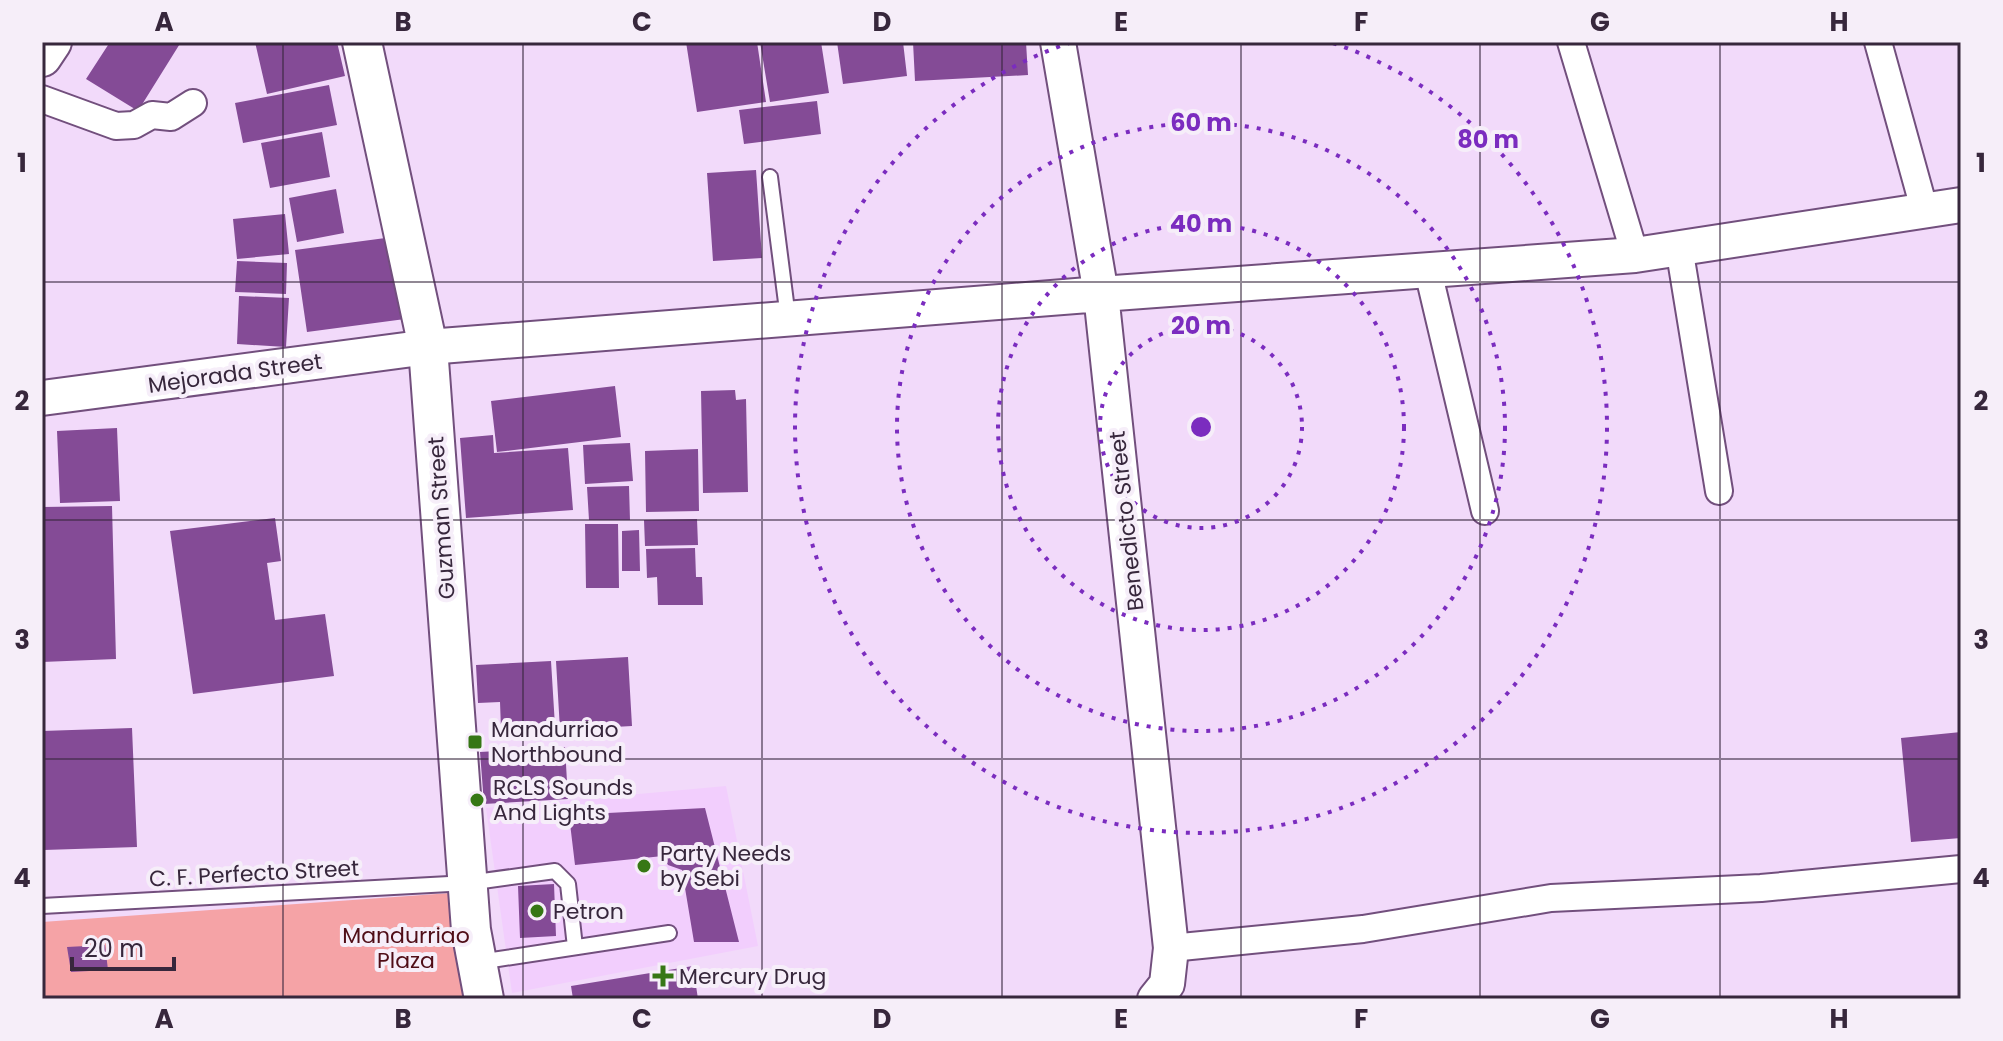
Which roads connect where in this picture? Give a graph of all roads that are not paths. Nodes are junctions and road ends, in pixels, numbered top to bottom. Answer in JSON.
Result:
{"nodes":[{"id":1,"x":52,"y":42,"type":"edge"},
{"id":2,"x":362,"y":42,"type":"edge"},
{"id":3,"x":1058,"y":42,"type":"edge"},
{"id":4,"x":1571,"y":42,"type":"edge"},
{"id":5,"x":1878,"y":42,"type":"edge"},
{"id":6,"x":42,"y":57,"type":"edge"},
{"id":7,"x":42,"y":99,"type":"edge"},
{"id":8,"x":193,"y":103,"type":"dead end"},
{"id":9,"x":770,"y":177,"type":"dead end"},
{"id":10,"x":1961,"y":205,"type":"edge"},
{"id":11,"x":1925,"y":212,"type":"junction"},
{"id":12,"x":1679,"y":247,"type":"junction"},
{"id":13,"x":1635,"y":255,"type":"junction"},
{"id":14,"x":1428,"y":271,"type":"junction"},
{"id":15,"x":1101,"y":294,"type":"junction"},
{"id":16,"x":788,"y":319,"type":"junction"},
{"id":17,"x":428,"y":347,"type":"junction"},
{"id":18,"x":42,"y":398,"type":"edge"},
{"id":19,"x":1719,"y":491,"type":"dead end"},
{"id":20,"x":1485,"y":511,"type":"dead end"},
{"id":21,"x":1961,"y":869,"type":"edge"},
{"id":22,"x":468,"y":883,"type":"junction"},
{"id":23,"x":42,"y":906,"type":"edge"},
{"id":24,"x":669,"y":933,"type":"dead end"},
{"id":25,"x":575,"y":947,"type":"junction"},
{"id":26,"x":1171,"y":948,"type":"junction"},
{"id":27,"x":481,"y":981,"type":"edge"},
{"id":28,"x":1155,"y":999,"type":"edge"}],
"edges":[{"from":1,"to":6,"type":"main road"},
{"from":2,"to":17,"type":"main road","name":"Guzman Street"},
{"from":3,"to":15,"type":"street","name":"Benedicto Street"},
{"from":4,"to":13,"type":"street"},
{"from":5,"to":11,"type":"street"},
{"from":7,"to":8,"type":"street"},
{"from":9,"to":16,"type":"lane"},
{"from":10,"to":11,"type":"street","name":"Mejorada Street"},
{"from":11,"to":12,"type":"street","name":"Mejorada Street"},
{"from":12,"to":13,"type":"street","name":"Mejorada Street"},
{"from":12,"to":19,"type":"street"},
{"from":13,"to":14,"type":"street","name":"Mejorada Street"},
{"from":14,"to":15,"type":"street","name":"Mejorada Street"},
{"from":14,"to":20,"type":"street"},
{"from":15,"to":16,"type":"street","name":"Mejorada Street"},
{"from":15,"to":26,"type":"street","name":"Benedicto Street"},
{"from":16,"to":17,"type":"street","name":"Mejorada Street"},
{"from":17,"to":18,"type":"street","name":"Mejorada Street"},
{"from":17,"to":22,"type":"main road","name":"Guzman Street"},
{"from":21,"to":26,"type":"street"},
{"from":22,"to":23,"type":"lane","name":"C. F. Perfecto Street"},
{"from":22,"to":25,"type":"lane","name":"C. F. Perfecto Street"},
{"from":22,"to":27,"type":"main road","name":"Guzman Street"},
{"from":24,"to":25,"type":"lane"},
{"from":25,"to":27,"type":"lane"},
{"from":26,"to":28,"type":"street","name":"Benedicto Street"}]}
